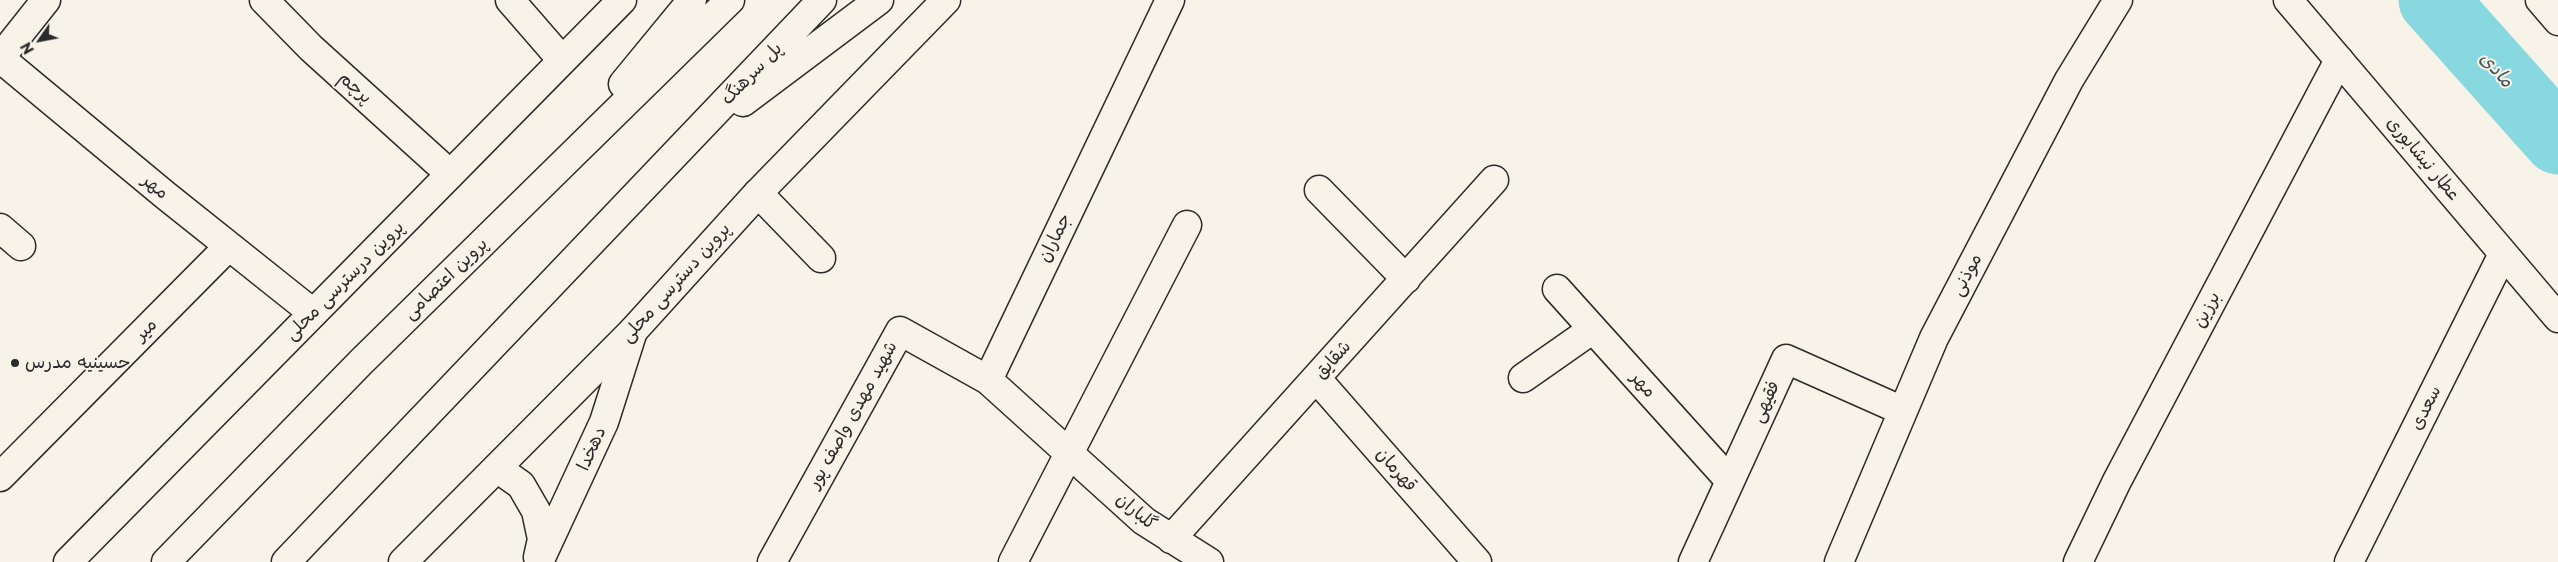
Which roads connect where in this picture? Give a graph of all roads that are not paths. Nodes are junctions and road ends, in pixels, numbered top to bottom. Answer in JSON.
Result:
{"nodes":[{"id":1,"x":46,"y":0,"type":"edge"},
{"id":2,"x":264,"y":0,"type":"edge"},
{"id":3,"x":510,"y":0,"type":"edge"},
{"id":4,"x":622,"y":0,"type":"edge"},
{"id":5,"x":692,"y":0,"type":"edge"},
{"id":6,"x":730,"y":0,"type":"edge"},
{"id":7,"x":822,"y":0,"type":"edge"},
{"id":8,"x":880,"y":0,"type":"edge"},
{"id":9,"x":946,"y":0,"type":"edge"},
{"id":10,"x":1170,"y":0,"type":"edge"},
{"id":11,"x":2118,"y":0,"type":"edge"},
{"id":12,"x":2288,"y":0,"type":"edge"},
{"id":13,"x":2540,"y":0,"type":"edge"},
{"id":14,"x":2558,"y":21,"type":"edge"},
{"id":15,"x":0,"y":58,"type":"edge"},
{"id":16,"x":562,"y":60,"type":"junction"},
{"id":17,"x":2339,"y":60,"type":"junction"},
{"id":18,"x":682,"y":147,"type":"junction"},
{"id":19,"x":450,"y":174,"type":"junction"},
{"id":20,"x":1494,"y":180,"type":"dead end"},
{"id":21,"x":537,"y":189,"type":"junction"},
{"id":22,"x":1319,"y":190,"type":"dead end"},
{"id":23,"x":758,"y":193,"type":"junction"},
{"id":24,"x":1186,"y":225,"type":"dead end"},
{"id":25,"x":0,"y":228,"type":"edge"},
{"id":26,"x":21,"y":246,"type":"dead end"},
{"id":27,"x":229,"y":246,"type":"junction"},
{"id":28,"x":2503,"y":254,"type":"junction"},
{"id":29,"x":821,"y":258,"type":"dead end"},
{"id":30,"x":1406,"y":278,"type":"junction"},
{"id":31,"x":1557,"y":289,"type":"dead end"},
{"id":32,"x":313,"y":313,"type":"junction"},
{"id":33,"x":2558,"y":318,"type":"edge"},
{"id":34,"x":1593,"y":329,"type":"junction"},
{"id":35,"x":633,"y":331,"type":"junction"},
{"id":36,"x":1316,"y":378,"type":"junction"},
{"id":37,"x":1523,"y":378,"type":"dead end"},
{"id":38,"x":988,"y":380,"type":"junction"},
{"id":39,"x":1903,"y":412,"type":"junction"},
{"id":40,"x":1069,"y":453,"type":"junction"},
{"id":41,"x":4,"y":463,"type":"edge"},
{"id":42,"x":497,"y":468,"type":"junction"},
{"id":43,"x":1730,"y":481,"type":"junction"},
{"id":44,"x":1171,"y":539,"type":"junction"},
{"id":45,"x":68,"y":562,"type":"edge"},
{"id":46,"x":166,"y":562,"type":"edge"},
{"id":47,"x":286,"y":562,"type":"edge"},
{"id":48,"x":403,"y":562,"type":"edge"},
{"id":49,"x":538,"y":562,"type":"edge"},
{"id":50,"x":772,"y":562,"type":"edge"},
{"id":51,"x":1013,"y":562,"type":"edge"},
{"id":52,"x":1209,"y":562,"type":"edge"},
{"id":53,"x":1476,"y":562,"type":"edge"},
{"id":54,"x":1693,"y":562,"type":"edge"},
{"id":55,"x":1839,"y":562,"type":"edge"},
{"id":56,"x":2078,"y":562,"type":"edge"},
{"id":57,"x":2349,"y":562,"type":"edge"}],
"edges":[{"from":1,"to":15,"type":"street"},
{"from":2,"to":19,"type":"street","name":"پرچم"},
{"from":3,"to":16,"type":"street"},
{"from":4,"to":16,"type":"street","name":"پروین درسترسی محلی"},
{"from":5,"to":21,"type":"street"},
{"from":6,"to":21,"type":"street","name":"پروین اعتصامی"},
{"from":7,"to":18,"type":"street","name":"پل سرهنگ"},
{"from":8,"to":18,"type":"street"},
{"from":9,"to":23,"type":"street","name":"پروین دسترسی محلی"},
{"from":10,"to":38,"type":"street","name":"جماران"},
{"from":11,"to":39,"type":"street","name":"موذنی"},
{"from":12,"to":17,"type":"street","name":"عطار نیشابوری"},
{"from":13,"to":14,"type":"street"},
{"from":15,"to":27,"type":"street","name":"مهر"},
{"from":16,"to":19,"type":"street","name":"پروین درسترسی محلی"},
{"from":17,"to":28,"type":"street","name":"عطار نیشابوری"},
{"from":17,"to":56,"type":"street","name":"برزین"},
{"from":18,"to":47,"type":"street"},
{"from":19,"to":32,"type":"street","name":"پروین درسترسی محلی"},
{"from":20,"to":30,"type":"street","name":"شقایق"},
{"from":21,"to":46,"type":"street","name":"پروین اعتصامی"},
{"from":22,"to":30,"type":"street"},
{"from":23,"to":29,"type":"street"},
{"from":23,"to":35,"type":"street","name":"پروین دسترسی محلی"},
{"from":24,"to":40,"type":"street"},
{"from":25,"to":26,"type":"street"},
{"from":27,"to":32,"type":"street","name":"مهر"},
{"from":27,"to":41,"type":"street","name":"میر"},
{"from":28,"to":33,"type":"street","name":"عطار نیشابوری"},
{"from":28,"to":57,"type":"street","name":"سعدی"},
{"from":30,"to":36,"type":"street","name":"شقایق"},
{"from":31,"to":34,"type":"street","name":"مهر"},
{"from":32,"to":45,"type":"street","name":"پروین درسترسی محلی"},
{"from":34,"to":37,"type":"street"},
{"from":34,"to":43,"type":"street","name":"مهر"},
{"from":35,"to":42,"type":"street","name":"پروین دسترسی محلی"},
{"from":35,"to":49,"type":"street","name":"دهخدا"},
{"from":36,"to":44,"type":"street","name":"شقایق"},
{"from":36,"to":53,"type":"street","name":"قهرمان"},
{"from":38,"to":40,"type":"street"},
{"from":38,"to":50,"type":"street","name":"شهید مهدی واصف پور"},
{"from":39,"to":43,"type":"street","name":"فقیهی"},
{"from":39,"to":55,"type":"street","name":"موذنی"},
{"from":40,"to":44,"type":"street","name":"گلباران"},
{"from":40,"to":51,"type":"street"},
{"from":42,"to":48,"type":"street","name":"پروین دسترسی محلی"},
{"from":42,"to":49,"type":"street"},
{"from":43,"to":54,"type":"street","name":"فقیهی"},
{"from":44,"to":52,"type":"street","name":"گلباران"}]}
